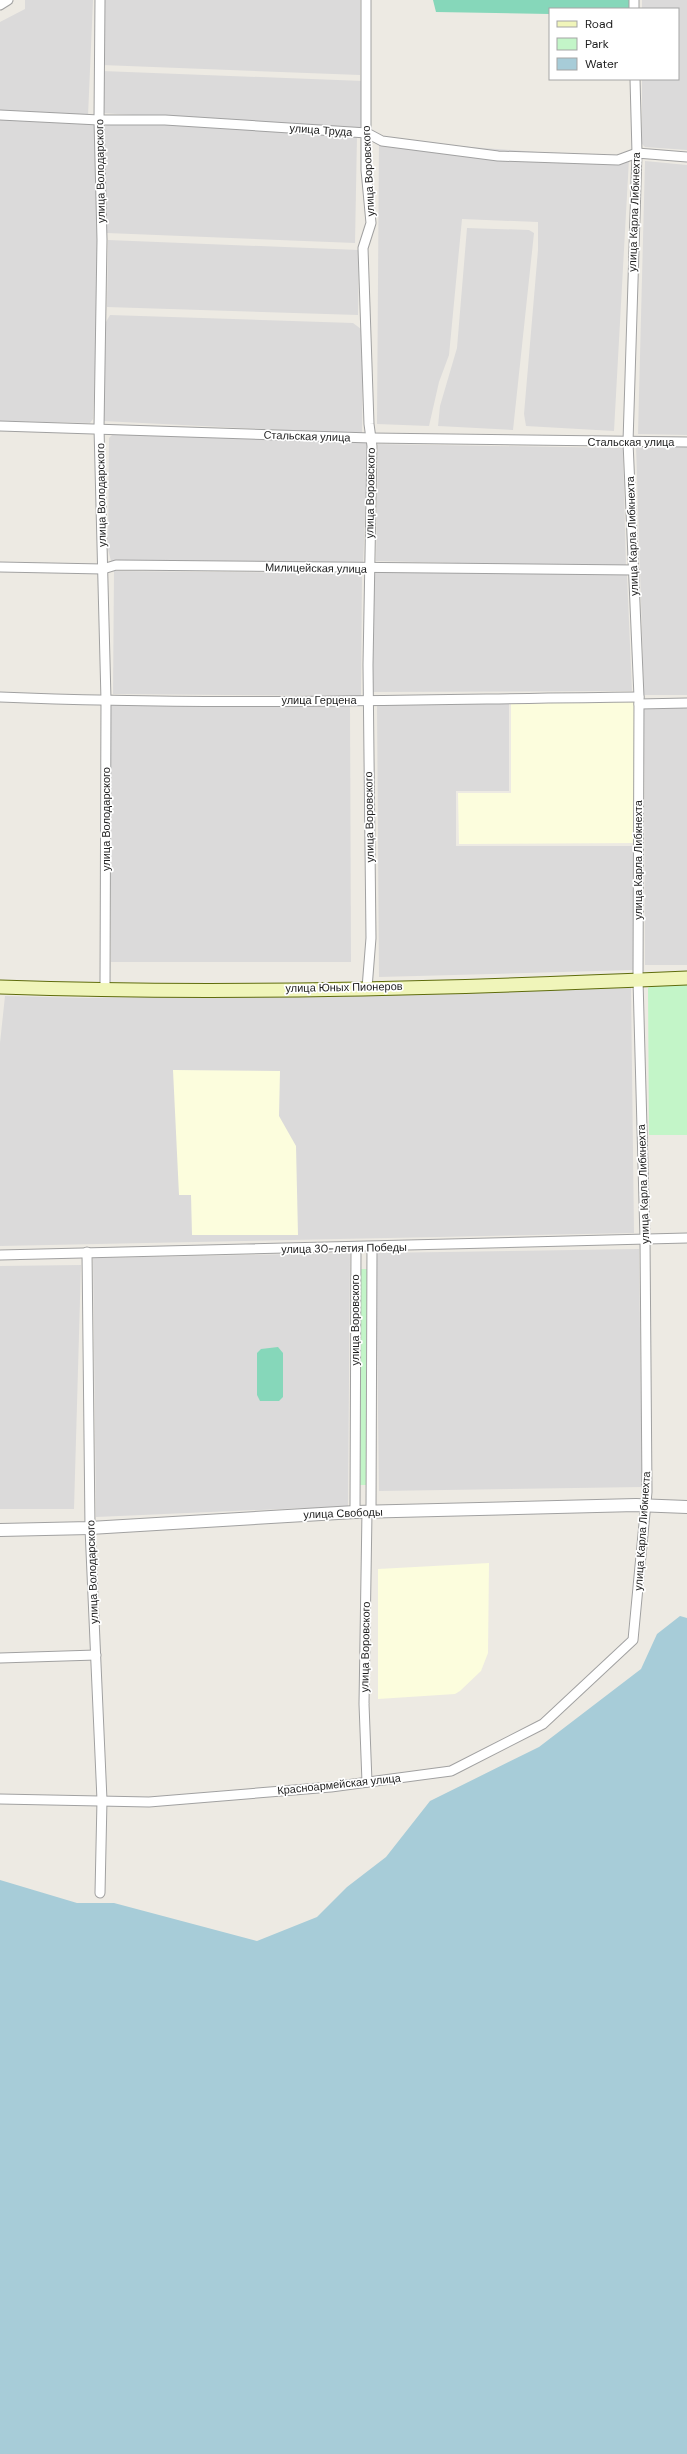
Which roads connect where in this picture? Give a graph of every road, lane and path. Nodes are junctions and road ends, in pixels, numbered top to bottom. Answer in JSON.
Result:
{"nodes":[{"id":1,"x":8,"y":0,"type":"edge"},
{"id":2,"x":100,"y":0,"type":"edge"},
{"id":3,"x":366,"y":0,"type":"edge"},
{"id":4,"x":0,"y":5,"type":"edge"},
{"id":5,"x":635,"y":80,"type":"edge"},
{"id":6,"x":0,"y":115,"type":"edge"},
{"id":7,"x":99,"y":120,"type":"junction"},
{"id":8,"x":366,"y":133,"type":"junction"},
{"id":9,"x":637,"y":154,"type":"junction"},
{"id":10,"x":687,"y":157,"type":"edge"},
{"id":11,"x":0,"y":426,"type":"edge"},
{"id":12,"x":100,"y":428,"type":"junction"},
{"id":13,"x":371,"y":438,"type":"junction"},
{"id":14,"x":628,"y":442,"type":"junction"},
{"id":15,"x":687,"y":442,"type":"edge"},
{"id":16,"x":0,"y":567,"type":"edge"},
{"id":17,"x":103,"y":569,"type":"junction"},
{"id":18,"x":369,"y":569,"type":"junction"},
{"id":19,"x":634,"y":570,"type":"junction"},
{"id":20,"x":0,"y":697,"type":"edge"},
{"id":21,"x":106,"y":700,"type":"junction"},
{"id":22,"x":368,"y":700,"type":"junction"},
{"id":23,"x":639,"y":700,"type":"junction"},
{"id":24,"x":687,"y":703,"type":"edge"},
{"id":25,"x":687,"y":978,"type":"edge"},
{"id":26,"x":638,"y":980,"type":"junction"},
{"id":27,"x":0,"y":987,"type":"edge"},
{"id":28,"x":367,"y":988,"type":"junction"},
{"id":29,"x":105,"y":990,"type":"junction"},
{"id":30,"x":687,"y":1238,"type":"edge"},
{"id":31,"x":645,"y":1239,"type":"junction"},
{"id":32,"x":372,"y":1247,"type":"junction"},
{"id":33,"x":356,"y":1248,"type":"junction"},
{"id":34,"x":87,"y":1252,"type":"junction"},
{"id":35,"x":0,"y":1254,"type":"edge"},
{"id":36,"x":646,"y":1505,"type":"junction"},
{"id":37,"x":687,"y":1507,"type":"edge"},
{"id":38,"x":355,"y":1512,"type":"junction"},
{"id":39,"x":369,"y":1512,"type":"junction"},
{"id":40,"x":90,"y":1528,"type":"junction"},
{"id":41,"x":0,"y":1530,"type":"edge"},
{"id":42,"x":633,"y":1640,"type":"joint"},
{"id":43,"x":96,"y":1655,"type":"junction"},
{"id":44,"x":0,"y":1658,"type":"edge"},
{"id":45,"x":367,"y":1782,"type":"junction"},
{"id":46,"x":0,"y":1799,"type":"edge"},
{"id":47,"x":102,"y":1800,"type":"junction"},
{"id":48,"x":100,"y":1893,"type":"dead end"}],
"edges":[{"from":1,"to":4,"type":"street"},
{"from":2,"to":7,"type":"street","name":"улица Володарского"},
{"from":3,"to":8,"type":"street","name":"улица Воровского"},
{"from":5,"to":9,"type":"street","name":"улица Карла Либкнехта"},
{"from":6,"to":7,"type":"street","name":"улица Труда"},
{"from":7,"to":8,"type":"street","name":"улица Труда"},
{"from":7,"to":12,"type":"street","name":"улица Володарского"},
{"from":8,"to":9,"type":"street","name":"улица Труда"},
{"from":8,"to":13,"type":"street","name":"улица Воровского"},
{"from":9,"to":10,"type":"street","name":"улица Труда"},
{"from":9,"to":14,"type":"street","name":"улица Карла Либкнехта"},
{"from":11,"to":12,"type":"street","name":"Стальская улица"},
{"from":12,"to":13,"type":"street","name":"Стальская улица"},
{"from":12,"to":17,"type":"street","name":"улица Володарского"},
{"from":13,"to":14,"type":"street","name":"Стальская улица"},
{"from":13,"to":18,"type":"street","name":"улица Воровского"},
{"from":14,"to":15,"type":"street","name":"Стальская улица"},
{"from":14,"to":19,"type":"street","name":"улица Карла Либкнехта"},
{"from":16,"to":17,"type":"street","name":"Милицейская улица"},
{"from":17,"to":18,"type":"street","name":"Милицейская улица"},
{"from":17,"to":21,"type":"street","name":"улица Володарского"},
{"from":18,"to":19,"type":"street","name":"Милицейская улица"},
{"from":18,"to":22,"type":"street","name":"улица Воровского"},
{"from":19,"to":23,"type":"street","name":"улица Карла Либкнехта"},
{"from":20,"to":21,"type":"street","name":"улица Герцена"},
{"from":21,"to":22,"type":"street","name":"улица Герцена"},
{"from":21,"to":29,"type":"street","name":"улица Володарского"},
{"from":22,"to":23,"type":"street","name":"улица Герцена"},
{"from":22,"to":28,"type":"street","name":"улица Воровского"},
{"from":23,"to":24,"type":"street","name":"улица Герцена"},
{"from":23,"to":26,"type":"street","name":"улица Карла Либкнехта"},
{"from":25,"to":26,"type":"main road","name":"улица Юных Пионеров"},
{"from":26,"to":28,"type":"main road","name":"улица Юных Пионеров"},
{"from":26,"to":31,"type":"street","name":"улица Карла Либкнехта"},
{"from":27,"to":29,"type":"main road","name":"улица Юных Пионеров"},
{"from":28,"to":29,"type":"main road","name":"улица Юных Пионеров"},
{"from":30,"to":31,"type":"street","name":"улица 30-летия Победы"},
{"from":31,"to":32,"type":"street","name":"улица 30-летия Победы"},
{"from":31,"to":36,"type":"street","name":"улица Карла Либкнехта"},
{"from":32,"to":33,"type":"street","name":"улица 30-летия Победы"},
{"from":32,"to":39,"type":"street","name":"улица Воровского"},
{"from":33,"to":34,"type":"street","name":"улица 30-летия Победы"},
{"from":33,"to":38,"type":"street","name":"улица Воровского"},
{"from":34,"to":35,"type":"street","name":"улица 30-летия Победы"},
{"from":34,"to":40,"type":"street","name":"улица Володарского"},
{"from":36,"to":37,"type":"street","name":"улица Свободы"},
{"from":36,"to":39,"type":"street","name":"улица Свободы"},
{"from":36,"to":42,"type":"street","name":"улица Карла Либкнехта"},
{"from":38,"to":39,"type":"street","name":"улица Свободы"},
{"from":38,"to":40,"type":"street","name":"улица Свободы"},
{"from":39,"to":45,"type":"street","name":"улица Воровского"},
{"from":40,"to":41,"type":"street","name":"улица Свободы"},
{"from":40,"to":43,"type":"street","name":"улица Володарского"},
{"from":42,"to":45,"type":"street","name":"Красноармейская улица"},
{"from":43,"to":44,"type":"street"},
{"from":43,"to":47,"type":"street","name":"улица Володарского"},
{"from":45,"to":47,"type":"street","name":"Красноармейская улица"},
{"from":46,"to":47,"type":"street","name":"Красноармейская улица"},
{"from":47,"to":48,"type":"street","name":"улица Володарского"}]}
